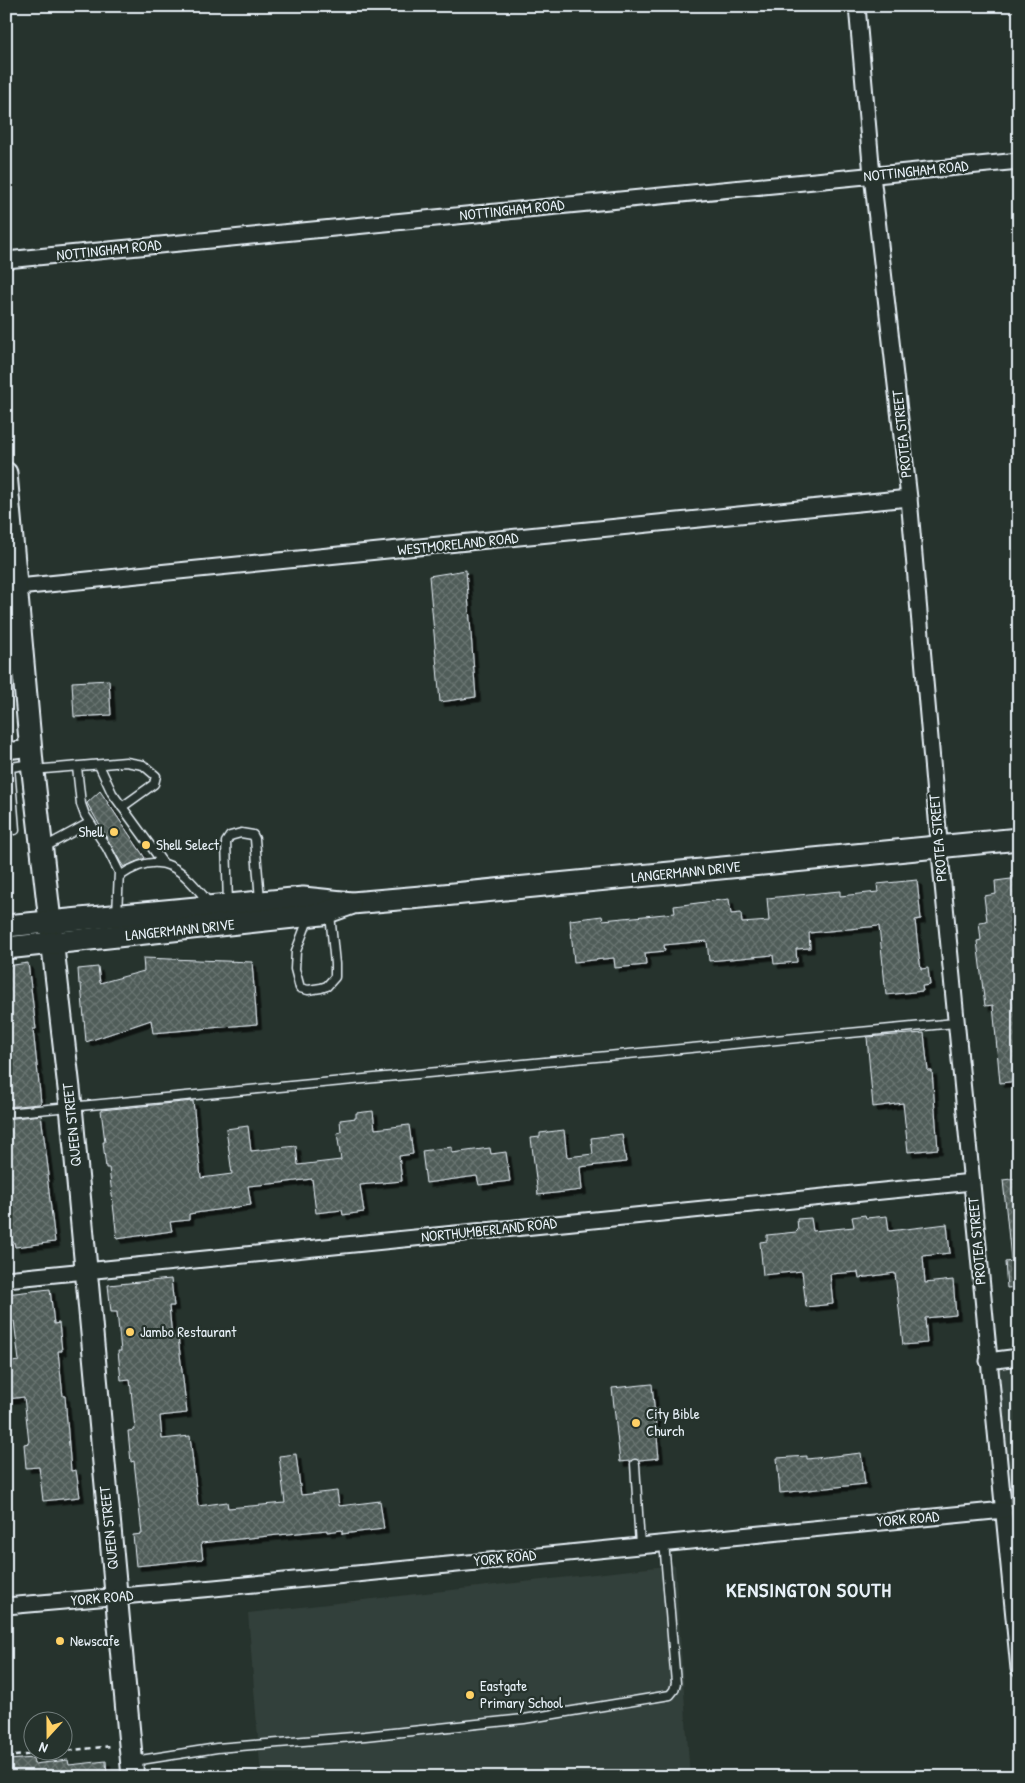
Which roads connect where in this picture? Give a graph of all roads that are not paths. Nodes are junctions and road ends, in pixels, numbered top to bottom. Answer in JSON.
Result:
{"nodes":[{"id":1,"x":857,"y":6,"type":"edge"},
{"id":2,"x":1019,"y":161,"type":"edge"},
{"id":3,"x":872,"y":175,"type":"junction"},
{"id":4,"x":6,"y":260,"type":"edge"},
{"id":5,"x":6,"y":473,"type":"edge"},
{"id":6,"x":909,"y":498,"type":"junction"},
{"id":7,"x":12,"y":588,"type":"edge"},
{"id":8,"x":6,"y":750,"type":"edge"},
{"id":9,"x":32,"y":760,"type":"junction"},
{"id":10,"x":99,"y":765,"type":"junction"},
{"id":11,"x":77,"y":767,"type":"junction"},
{"id":12,"x":8,"y":768,"type":"edge"},
{"id":13,"x":122,"y":807,"type":"junction"},
{"id":14,"x":89,"y":823,"type":"junction"},
{"id":15,"x":15,"y":830,"type":"dead end"},
{"id":16,"x":1019,"y":839,"type":"edge"},
{"id":17,"x":939,"y":847,"type":"junction"},
{"id":18,"x":42,"y":848,"type":"junction"},
{"id":19,"x":163,"y":863,"type":"junction"},
{"id":20,"x":120,"y":876,"type":"junction"},
{"id":21,"x":260,"y":902,"type":"junction"},
{"id":22,"x":352,"y":903,"type":"junction"},
{"id":23,"x":220,"y":906,"type":"junction"},
{"id":24,"x":320,"y":914,"type":"junction"},
{"id":25,"x":117,"y":916,"type":"junction"},
{"id":26,"x":50,"y":922,"type":"junction"},
{"id":27,"x":6,"y":926,"type":"edge"},
{"id":28,"x":52,"y":945,"type":"junction"},
{"id":29,"x":6,"y":948,"type":"edge"},
{"id":30,"x":956,"y":1023,"type":"junction"},
{"id":31,"x":71,"y":1106,"type":"junction"},
{"id":32,"x":6,"y":1113,"type":"edge"},
{"id":33,"x":972,"y":1182,"type":"junction"},
{"id":34,"x":86,"y":1271,"type":"junction"},
{"id":35,"x":6,"y":1279,"type":"edge"},
{"id":36,"x":1019,"y":1357,"type":"edge"},
{"id":37,"x":988,"y":1361,"type":"junction"},
{"id":38,"x":635,"y":1464,"type":"dead end"},
{"id":39,"x":1004,"y":1510,"type":"junction"},
{"id":40,"x":664,"y":1542,"type":"junction"},
{"id":41,"x":640,"y":1545,"type":"junction"},
{"id":42,"x":116,"y":1597,"type":"junction"},
{"id":43,"x":6,"y":1606,"type":"edge"},
{"id":44,"x":1019,"y":1669,"type":"edge"},
{"id":45,"x":132,"y":1760,"type":"edge"}],
"edges":[{"from":1,"to":3,"type":"street","name":"PROTEA STREET"},
{"from":2,"to":3,"type":"street","name":"NOTTINGHAM ROAD"},
{"from":3,"to":4,"type":"street","name":"NOTTINGHAM ROAD"},
{"from":3,"to":6,"type":"street","name":"PROTEA STREET"},
{"from":5,"to":7,"type":"main road","name":"QUEEN STREET"},
{"from":6,"to":7,"type":"street","name":"WESTMORELAND ROAD"},
{"from":6,"to":17,"type":"street","name":"PROTEA STREET"},
{"from":7,"to":9,"type":"main road","name":"QUEEN STREET"},
{"from":8,"to":9,"type":"street"},
{"from":9,"to":11,"type":"lane"},
{"from":9,"to":12,"type":"lane"},
{"from":9,"to":18,"type":"main road","name":"QUEEN STREET"},
{"from":10,"to":11,"type":"lane"},
{"from":10,"to":13,"type":"lane"},
{"from":10,"to":13,"type":"lane"},
{"from":11,"to":14,"type":"lane"},
{"from":12,"to":15,"type":"lane"},
{"from":13,"to":19,"type":"lane"},
{"from":14,"to":18,"type":"lane"},
{"from":14,"to":20,"type":"lane"},
{"from":16,"to":17,"type":"main road","name":"LANGERMANN DRIVE"},
{"from":17,"to":22,"type":"main road","name":"LANGERMANN DRIVE"},
{"from":17,"to":30,"type":"street","name":"PROTEA STREET"},
{"from":18,"to":26,"type":"main road","name":"QUEEN STREET"},
{"from":19,"to":20,"type":"lane"},
{"from":19,"to":23,"type":"lane"},
{"from":20,"to":25,"type":"lane"},
{"from":21,"to":22,"type":"main road","name":"LANGERMANN DRIVE"},
{"from":21,"to":23,"type":"main road","name":"LANGERMANN DRIVE"},
{"from":21,"to":23,"type":"lane"},
{"from":22,"to":24,"type":"main road","name":"LANGERMANN DRIVE"},
{"from":23,"to":25,"type":"main road","name":"LANGERMANN DRIVE"},
{"from":24,"to":24,"type":"lane"},
{"from":24,"to":28,"type":"main road","name":"LANGERMANN DRIVE"},
{"from":25,"to":26,"type":"main road","name":"LANGERMANN DRIVE"},
{"from":26,"to":27,"type":"main road","name":"LANGERMANN DRIVE"},
{"from":26,"to":28,"type":"main road","name":"QUEEN STREET"},
{"from":28,"to":29,"type":"main road","name":"LANGERMANN DRIVE"},
{"from":28,"to":31,"type":"main road","name":"QUEEN STREET"},
{"from":30,"to":31,"type":"lane"},
{"from":30,"to":33,"type":"street","name":"PROTEA STREET"},
{"from":31,"to":32,"type":"lane"},
{"from":31,"to":34,"type":"main road","name":"QUEEN STREET"},
{"from":33,"to":34,"type":"street","name":"NORTHUMBERLAND ROAD"},
{"from":33,"to":37,"type":"street","name":"PROTEA STREET"},
{"from":34,"to":35,"type":"street","name":"NORTHUMBERLAND ROAD"},
{"from":34,"to":42,"type":"main road","name":"QUEEN STREET"},
{"from":36,"to":37,"type":"street"},
{"from":37,"to":39,"type":"street","name":"PROTEA STREET"},
{"from":38,"to":41,"type":"lane"},
{"from":39,"to":40,"type":"street","name":"YORK ROAD"},
{"from":39,"to":44,"type":"street","name":"PROTEA STREET"},
{"from":40,"to":41,"type":"street","name":"YORK ROAD"},
{"from":40,"to":45,"type":"lane"},
{"from":41,"to":42,"type":"street","name":"YORK ROAD"},
{"from":42,"to":43,"type":"street","name":"YORK ROAD"},
{"from":42,"to":45,"type":"main road","name":"QUEEN STREET"}]}
